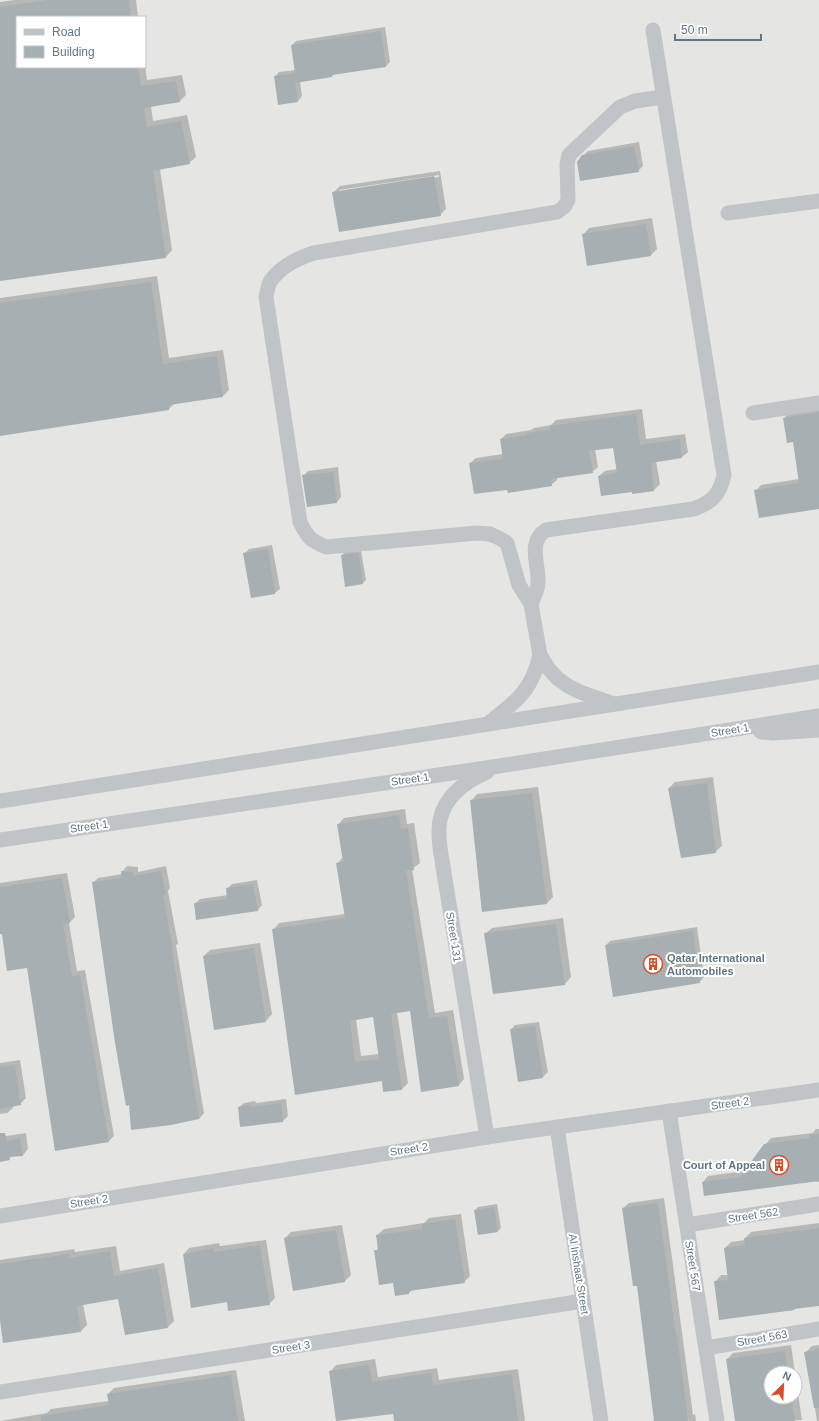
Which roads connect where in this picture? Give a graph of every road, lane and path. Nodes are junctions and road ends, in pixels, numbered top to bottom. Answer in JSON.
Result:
{"nodes":[{"id":1,"x":653,"y":30,"type":"dead end"},
{"id":2,"x":663,"y":97,"type":"junction"},
{"id":3,"x":819,"y":201,"type":"edge"},
{"id":4,"x":728,"y":213,"type":"dead end"},
{"id":5,"x":819,"y":403,"type":"edge"},
{"id":6,"x":753,"y":412,"type":"dead end"},
{"id":7,"x":531,"y":604,"type":"junction"},
{"id":8,"x":540,"y":655,"type":"junction"},
{"id":9,"x":819,"y":672,"type":"edge"},
{"id":10,"x":614,"y":704,"type":"junction"},
{"id":11,"x":819,"y":716,"type":"edge"},
{"id":12,"x":488,"y":723,"type":"junction"},
{"id":13,"x":734,"y":730,"type":"junction"},
{"id":14,"x":819,"y":730,"type":"edge"},
{"id":15,"x":499,"y":766,"type":"junction"},
{"id":16,"x":0,"y":801,"type":"edge"},
{"id":17,"x":0,"y":840,"type":"edge"},
{"id":18,"x":819,"y":1090,"type":"edge"},
{"id":19,"x":669,"y":1111,"type":"junction"},
{"id":20,"x":557,"y":1127,"type":"junction"},
{"id":21,"x":487,"y":1137,"type":"junction"},
{"id":22,"x":819,"y":1204,"type":"edge"},
{"id":23,"x":0,"y":1216,"type":"edge"},
{"id":24,"x":687,"y":1225,"type":"junction"},
{"id":25,"x":583,"y":1301,"type":"junction"},
{"id":26,"x":819,"y":1329,"type":"edge"},
{"id":27,"x":706,"y":1348,"type":"junction"},
{"id":28,"x":0,"y":1392,"type":"edge"},
{"id":29,"x":601,"y":1421,"type":"edge"},
{"id":30,"x":717,"y":1421,"type":"edge"}],
"edges":[{"from":1,"to":2,"type":"street"},
{"from":2,"to":7,"type":"street"},
{"from":2,"to":7,"type":"street"},
{"from":3,"to":4,"type":"street"},
{"from":5,"to":6,"type":"street"},
{"from":7,"to":8,"type":"street"},
{"from":8,"to":10,"type":"street"},
{"from":8,"to":12,"type":"street"},
{"from":9,"to":10,"type":"street"},
{"from":10,"to":12,"type":"street"},
{"from":11,"to":13,"type":"street","name":"Street 1"},
{"from":12,"to":16,"type":"street"},
{"from":13,"to":14,"type":"street"},
{"from":13,"to":15,"type":"street","name":"Street 1"},
{"from":15,"to":17,"type":"street","name":"Street 1"},
{"from":15,"to":21,"type":"street","name":"Street 131"},
{"from":18,"to":19,"type":"street","name":"Street 2"},
{"from":19,"to":20,"type":"street","name":"Street 2"},
{"from":19,"to":24,"type":"street","name":"Street 567"},
{"from":20,"to":21,"type":"street","name":"Street 2"},
{"from":20,"to":25,"type":"street","name":"Al Inshaat Street"},
{"from":21,"to":23,"type":"street","name":"Street 2"},
{"from":22,"to":24,"type":"street","name":"Street 562"},
{"from":24,"to":27,"type":"street","name":"Street 567"},
{"from":25,"to":28,"type":"street","name":"Street 3"},
{"from":25,"to":29,"type":"street","name":"Al Inshaat Street"},
{"from":26,"to":27,"type":"street","name":"Street 563"},
{"from":27,"to":30,"type":"street","name":"Street 567"}]}
